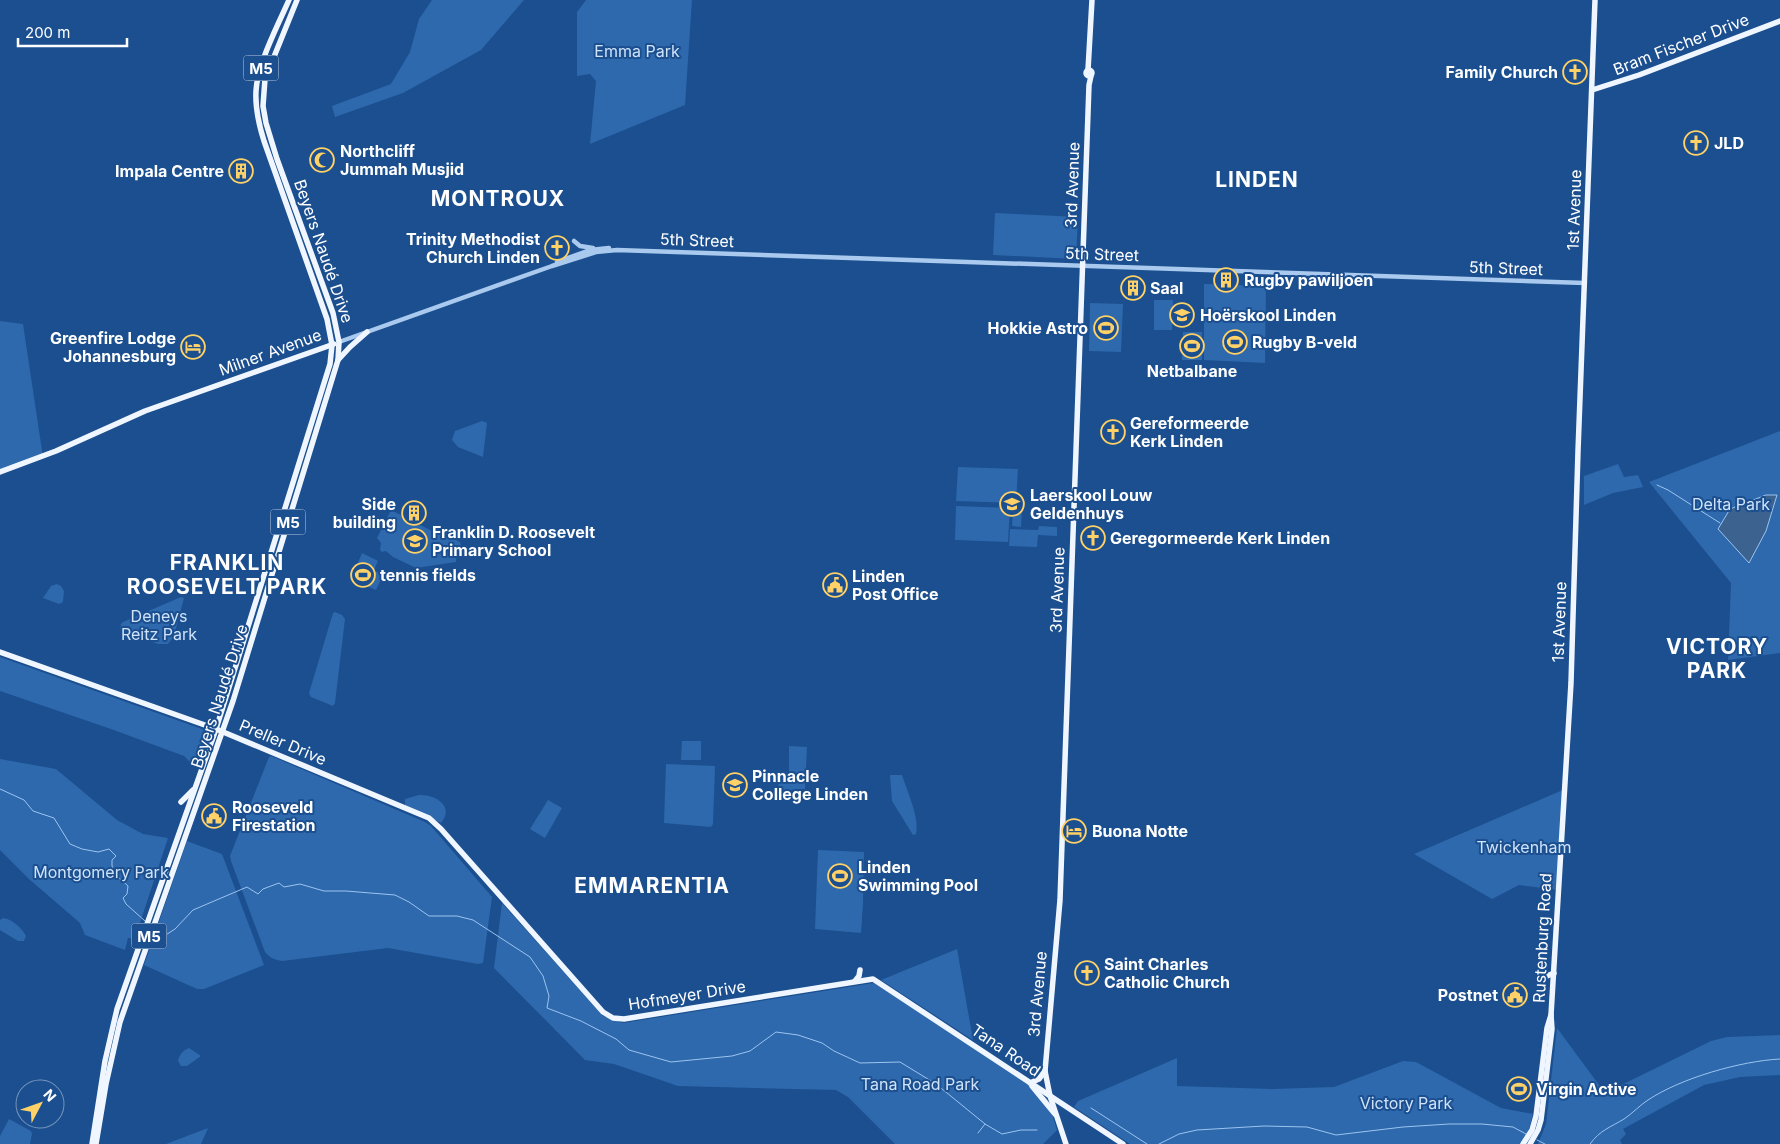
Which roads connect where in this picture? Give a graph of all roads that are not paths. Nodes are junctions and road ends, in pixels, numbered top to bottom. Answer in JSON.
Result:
{"nodes":[{"id":1,"x":289,"y":0,"type":"edge"},
{"id":2,"x":298,"y":0,"type":"edge"},
{"id":3,"x":1092,"y":0,"type":"edge"},
{"id":4,"x":1595,"y":0,"type":"edge"},
{"id":5,"x":1780,"y":21,"type":"edge"},
{"id":6,"x":1592,"y":90,"type":"junction"},
{"id":7,"x":574,"y":241,"type":"dead end"},
{"id":8,"x":596,"y":249,"type":"junction"},
{"id":9,"x":618,"y":250,"type":"junction"},
{"id":10,"x":572,"y":258,"type":"junction"},
{"id":11,"x":1083,"y":266,"type":"junction"},
{"id":12,"x":1585,"y":283,"type":"junction"},
{"id":13,"x":367,"y":332,"type":"junction"},
{"id":14,"x":339,"y":342,"type":"junction"},
{"id":15,"x":332,"y":344,"type":"junction"},
{"id":16,"x":320,"y":349,"type":"junction"},
{"id":17,"x":331,"y":359,"type":"junction"},
{"id":18,"x":338,"y":360,"type":"junction"},
{"id":19,"x":0,"y":472,"type":"edge"},
{"id":20,"x":0,"y":652,"type":"edge"},
{"id":21,"x":1571,"y":683,"type":"joint"},
{"id":22,"x":216,"y":729,"type":"junction"},
{"id":23,"x":222,"y":732,"type":"junction"},
{"id":24,"x":195,"y":788,"type":"junction"},
{"id":25,"x":181,"y":802,"type":"dead end"},
{"id":26,"x":187,"y":810,"type":"junction"},
{"id":27,"x":195,"y":812,"type":"junction"},
{"id":28,"x":178,"y":836,"type":"junction"},
{"id":29,"x":185,"y":838,"type":"junction"},
{"id":30,"x":498,"y":894,"type":"joint"},
{"id":31,"x":860,"y":970,"type":"dead end"},
{"id":32,"x":1541,"y":973,"type":"dead end"},
{"id":33,"x":1554,"y":973,"type":"junction"},
{"id":34,"x":873,"y":979,"type":"joint"},
{"id":35,"x":855,"y":981,"type":"junction"},
{"id":36,"x":1044,"y":1071,"type":"junction"},
{"id":37,"x":1028,"y":1082,"type":"junction"},
{"id":38,"x":1050,"y":1096,"type":"junction"},
{"id":39,"x":1064,"y":1105,"type":"junction"},
{"id":40,"x":1056,"y":1113,"type":"junction"},
{"id":41,"x":1528,"y":1142,"type":"edge"},
{"id":42,"x":92,"y":1144,"type":"edge"},
{"id":43,"x":96,"y":1144,"type":"edge"},
{"id":44,"x":1066,"y":1144,"type":"edge"},
{"id":45,"x":1123,"y":1144,"type":"edge"}],
"edges":[{"from":1,"to":15,"type":"main road","name":"Beyers Naudé Drive","number":"M5"},
{"from":2,"to":14,"type":"main road","name":"Beyers Naudé Drive","number":"M5"},
{"from":3,"to":11,"type":"main road","name":"3rd Avenue"},
{"from":4,"to":6,"type":"main road","name":"1st Avenue"},
{"from":5,"to":6,"type":"main road","name":"Bram Fischer Drive"},
{"from":6,"to":12,"type":"main road","name":"1st Avenue"},
{"from":7,"to":8,"type":"street"},
{"from":8,"to":9,"type":"street","name":"5th Street"},
{"from":8,"to":10,"type":"street","name":"5th Street"},
{"from":9,"to":10,"type":"street","name":"5th Street"},
{"from":9,"to":11,"type":"street","name":"5th Street"},
{"from":10,"to":13,"type":"street","name":"Milner Avenue"},
{"from":11,"to":12,"type":"street","name":"5th Street"},
{"from":11,"to":36,"type":"main road","name":"3rd Avenue"},
{"from":12,"to":21,"type":"main road","name":"1st Avenue"},
{"from":13,"to":14,"type":"street","name":"Milner Avenue"},
{"from":13,"to":18,"type":"main road"},
{"from":14,"to":15,"type":"main road","name":"Milner Avenue"},
{"from":14,"to":18,"type":"main road","name":"Beyers Naudé Drive","number":"M5"},
{"from":15,"to":16,"type":"main road","name":"Milner Avenue"},
{"from":15,"to":17,"type":"main road","name":"Beyers Naudé Drive","number":"M5"},
{"from":16,"to":17,"type":"main road"},
{"from":16,"to":19,"type":"main road","name":"Milner Avenue"},
{"from":17,"to":22,"type":"main road","name":"Beyers Naudé Drive","number":"M5"},
{"from":18,"to":23,"type":"main road","name":"Beyers Naudé Drive","number":"M5"},
{"from":20,"to":22,"type":"main road","name":"Preller Drive"},
{"from":21,"to":33,"type":"main road","name":"Rustenburg Road"},
{"from":22,"to":23,"type":"main road","name":"Preller Drive"},
{"from":22,"to":24,"type":"main road","name":"Beyers Naudé Drive","number":"M5"},
{"from":23,"to":27,"type":"main road","name":"Beyers Naudé Drive","number":"M5"},
{"from":23,"to":30,"type":"main road","name":"Preller Drive"},
{"from":24,"to":25,"type":"main road"},
{"from":24,"to":26,"type":"main road","name":"Beyers Naudé Drive","number":"M5"},
{"from":26,"to":27,"type":"main road"},
{"from":26,"to":28,"type":"main road","name":"Beyers Naudé Drive","number":"M5"},
{"from":27,"to":29,"type":"main road","name":"Beyers Naudé Drive","number":"M5"},
{"from":28,"to":29,"type":"main road"},
{"from":28,"to":42,"type":"main road","name":"Beyers Naudé Drive","number":"M5"},
{"from":29,"to":43,"type":"main road","name":"Beyers Naudé Drive","number":"M5"},
{"from":30,"to":35,"type":"main road","name":"Hofmeyer Drive"},
{"from":31,"to":35,"type":"main road"},
{"from":32,"to":33,"type":"main road"},
{"from":33,"to":41,"type":"main road","name":"Rustenburg Road"},
{"from":34,"to":35,"type":"main road","name":"Hofmeyer Drive"},
{"from":34,"to":37,"type":"main road","name":"Tana Road"},
{"from":36,"to":37,"type":"main road"},
{"from":36,"to":38,"type":"main road","name":"3rd Avenue"},
{"from":37,"to":38,"type":"main road","name":"Tana Road"},
{"from":37,"to":40,"type":"main road"},
{"from":38,"to":39,"type":"main road","name":"Tana Road"},
{"from":38,"to":40,"type":"main road","name":"3rd Avenue"},
{"from":39,"to":40,"type":"main road"},
{"from":39,"to":45,"type":"main road","name":"Tana Road"},
{"from":40,"to":44,"type":"main road","name":"3rd Avenue"}]}
